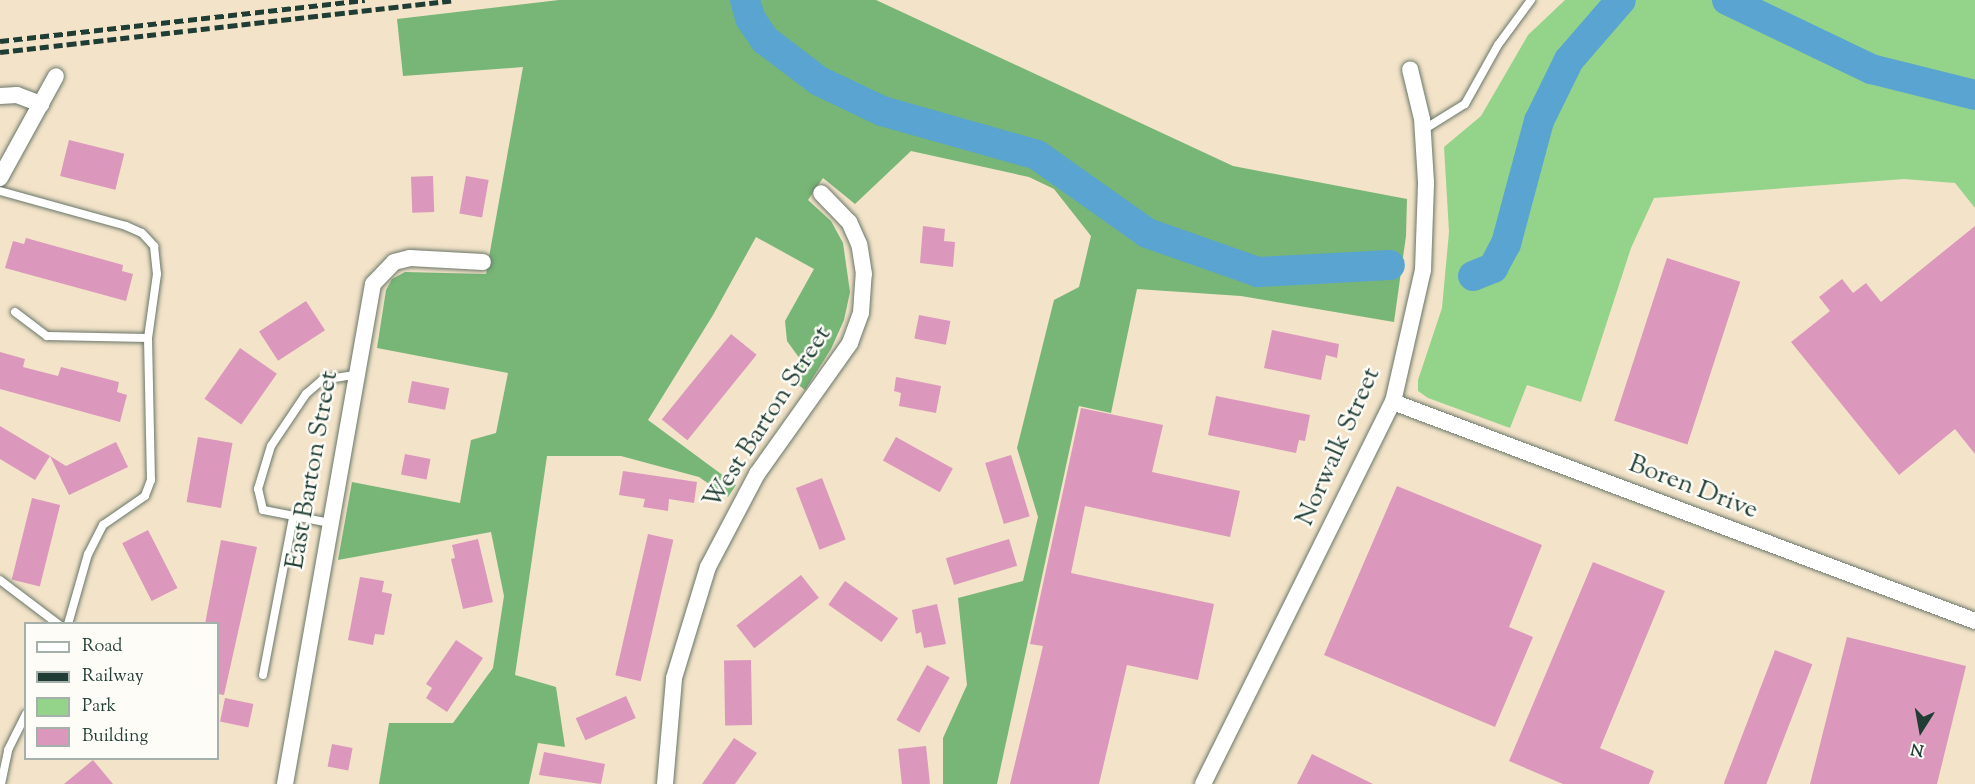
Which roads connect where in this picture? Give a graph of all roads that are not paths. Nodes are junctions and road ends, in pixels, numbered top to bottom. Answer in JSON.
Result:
{"nodes":[{"id":1,"x":1525,"y":2,"type":"edge"},
{"id":2,"x":1410,"y":69,"type":"dead end"},
{"id":3,"x":56,"y":76,"type":"dead end"},
{"id":4,"x":0,"y":96,"type":"edge"},
{"id":5,"x":41,"y":104,"type":"junction"},
{"id":6,"x":1422,"y":130,"type":"junction"},
{"id":7,"x":0,"y":178,"type":"edge"},
{"id":8,"x":0,"y":191,"type":"edge"},
{"id":9,"x":820,"y":193,"type":"dead end"},
{"id":10,"x":483,"y":262,"type":"dead end"},
{"id":11,"x":15,"y":312,"type":"dead end"},
{"id":12,"x":148,"y":338,"type":"junction"},
{"id":13,"x":355,"y":375,"type":"junction"},
{"id":14,"x":1393,"y":402,"type":"junction"},
{"id":15,"x":293,"y":517,"type":"junction"},
{"id":16,"x":330,"y":523,"type":"junction"},
{"id":17,"x":0,"y":580,"type":"edge"},
{"id":18,"x":1975,"y":621,"type":"edge"},
{"id":19,"x":55,"y":622,"type":"edge"},
{"id":20,"x":69,"y":622,"type":"edge"},
{"id":21,"x":263,"y":675,"type":"dead end"},
{"id":22,"x":24,"y":718,"type":"edge"},
{"id":23,"x":1,"y":784,"type":"edge"},
{"id":24,"x":285,"y":784,"type":"edge"},
{"id":25,"x":665,"y":784,"type":"edge"},
{"id":26,"x":1203,"y":784,"type":"edge"}],
"edges":[{"from":1,"to":6,"type":"lane"},
{"from":2,"to":6,"type":"street","name":"Norwalk Street"},
{"from":3,"to":5,"type":"street"},
{"from":4,"to":5,"type":"street"},
{"from":5,"to":7,"type":"street"},
{"from":6,"to":14,"type":"street","name":"Norwalk Street"},
{"from":8,"to":12,"type":"lane"},
{"from":9,"to":25,"type":"street","name":"West Barton Street"},
{"from":10,"to":13,"type":"street","name":"East Barton Street"},
{"from":11,"to":12,"type":"lane"},
{"from":12,"to":20,"type":"lane"},
{"from":13,"to":15,"type":"lane"},
{"from":13,"to":16,"type":"street","name":"East Barton Street"},
{"from":14,"to":18,"type":"street","name":"Boren Drive"},
{"from":14,"to":26,"type":"street","name":"Norwalk Street"},
{"from":15,"to":16,"type":"lane"},
{"from":15,"to":21,"type":"lane"},
{"from":16,"to":24,"type":"street","name":"East Barton Street"},
{"from":17,"to":19,"type":"lane"},
{"from":22,"to":23,"type":"lane"}]}
